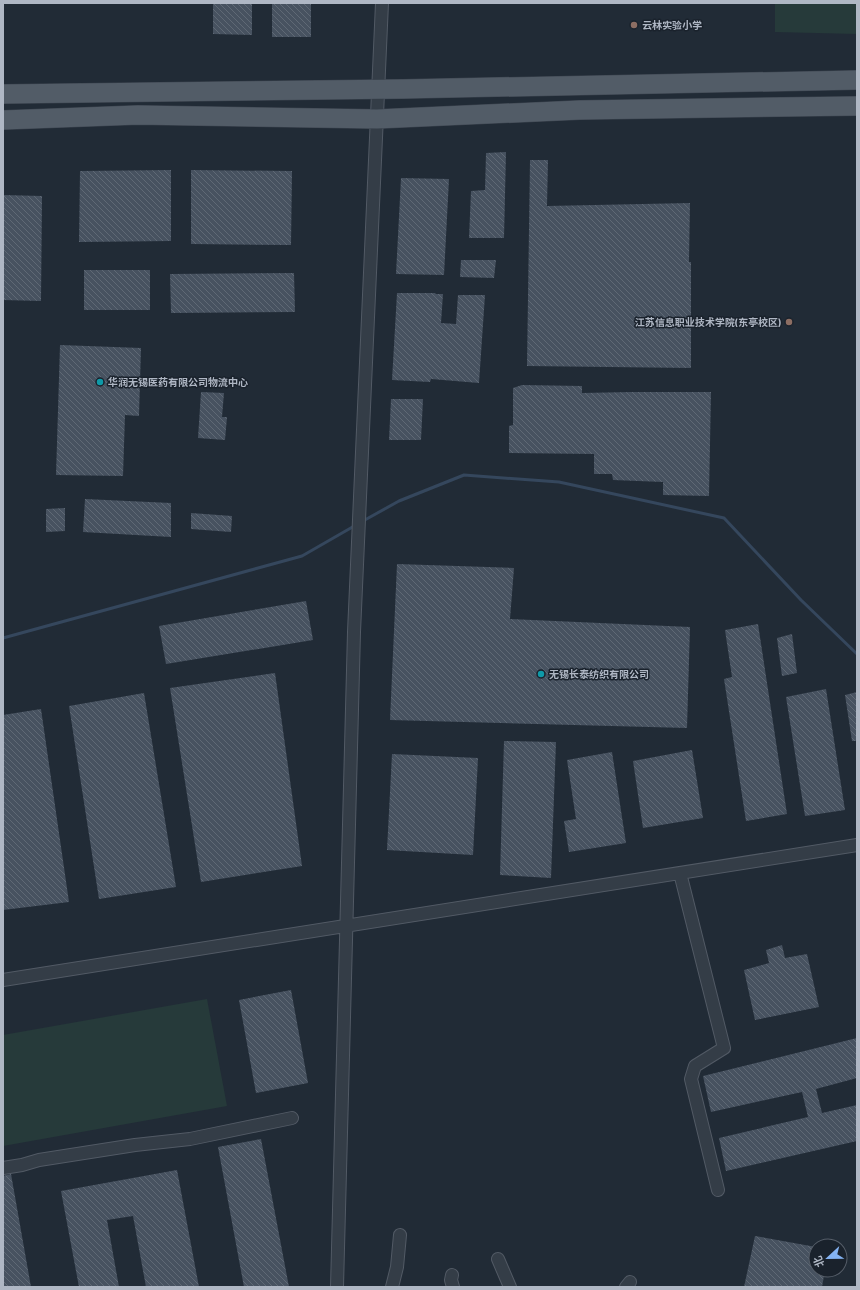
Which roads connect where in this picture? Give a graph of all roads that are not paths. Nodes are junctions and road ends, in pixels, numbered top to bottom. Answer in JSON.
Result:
{"nodes":[{"id":1,"x":382,"y":3,"type":"edge"},
{"id":2,"x":857,"y":80,"type":"edge"},
{"id":3,"x":378,"y":89,"type":"junction"},
{"id":4,"x":3,"y":94,"type":"edge"},
{"id":5,"x":857,"y":106,"type":"edge"},
{"id":6,"x":377,"y":119,"type":"junction"},
{"id":7,"x":3,"y":120,"type":"edge"},
{"id":8,"x":857,"y":845,"type":"edge"},
{"id":9,"x":680,"y":873,"type":"junction"},
{"id":10,"x":346,"y":926,"type":"junction"},
{"id":11,"x":3,"y":980,"type":"edge"},
{"id":12,"x":292,"y":1118,"type":"dead end"},
{"id":13,"x":3,"y":1168,"type":"edge"},
{"id":14,"x":718,"y":1190,"type":"dead end"},
{"id":15,"x":400,"y":1235,"type":"dead end"},
{"id":16,"x":498,"y":1259,"type":"dead end"},
{"id":17,"x":452,"y":1274,"type":"dead end"},
{"id":18,"x":337,"y":1287,"type":"edge"},
{"id":19,"x":392,"y":1287,"type":"edge"},
{"id":20,"x":453,"y":1287,"type":"edge"},
{"id":21,"x":510,"y":1287,"type":"edge"}],
"edges":[{"from":1,"to":3,"type":"street"},
{"from":2,"to":3,"type":"main road"},
{"from":3,"to":4,"type":"main road"},
{"from":3,"to":6,"type":"street"},
{"from":5,"to":6,"type":"main road"},
{"from":6,"to":7,"type":"main road"},
{"from":6,"to":10,"type":"street"},
{"from":8,"to":9,"type":"street"},
{"from":9,"to":10,"type":"street"},
{"from":9,"to":14,"type":"street"},
{"from":10,"to":11,"type":"street"},
{"from":10,"to":18,"type":"street"},
{"from":12,"to":13,"type":"street"},
{"from":15,"to":19,"type":"street"},
{"from":16,"to":21,"type":"street"},
{"from":17,"to":20,"type":"street"}]}
